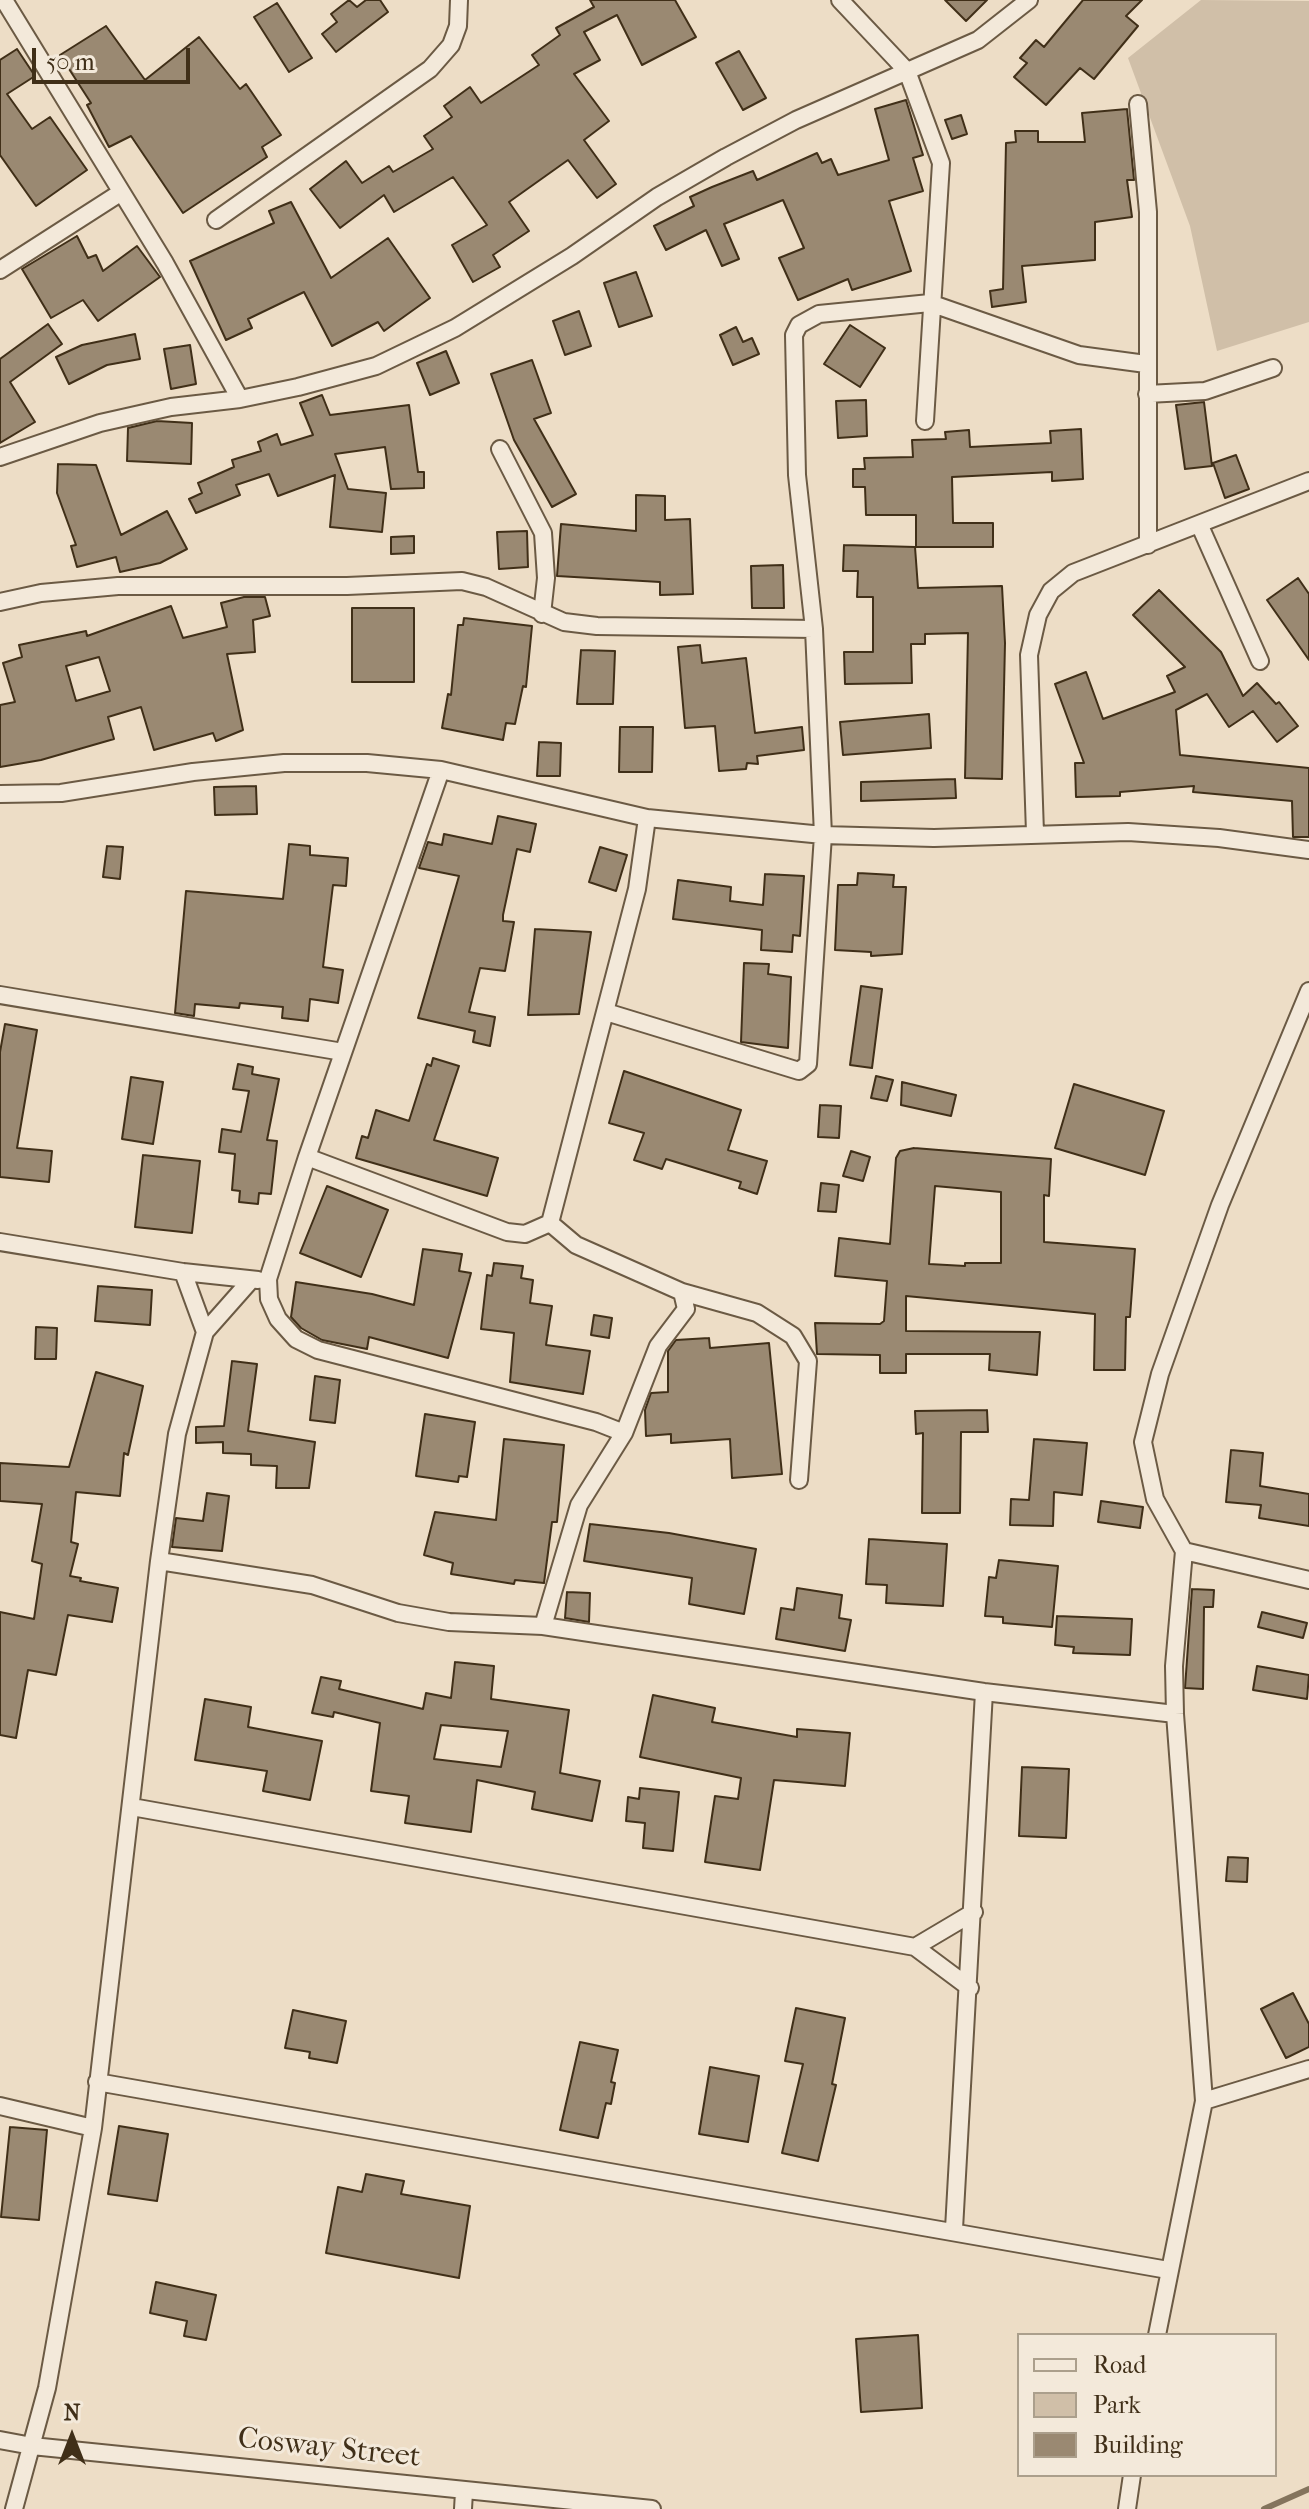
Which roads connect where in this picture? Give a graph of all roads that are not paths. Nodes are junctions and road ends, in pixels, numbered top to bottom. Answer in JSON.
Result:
{"nodes":[{"id":1,"x":4,"y":0,"type":"edge"},
{"id":2,"x":459,"y":0,"type":"edge"},
{"id":3,"x":840,"y":0,"type":"edge"},
{"id":4,"x":1029,"y":0,"type":"edge"},
{"id":5,"x":907,"y":71,"type":"junction"},
{"id":6,"x":1138,"y":104,"type":"dead end"},
{"id":7,"x":120,"y":193,"type":"junction"},
{"id":8,"x":216,"y":220,"type":"dead end"},
{"id":9,"x":0,"y":270,"type":"edge"},
{"id":10,"x":930,"y":303,"type":"junction"},
{"id":11,"x":1146,"y":364,"type":"junction"},
{"id":12,"x":1273,"y":368,"type":"dead end"},
{"id":13,"x":1147,"y":394,"type":"junction"},
{"id":14,"x":240,"y":399,"type":"junction"},
{"id":15,"x":925,"y":421,"type":"dead end"},
{"id":16,"x":500,"y":449,"type":"dead end"},
{"id":17,"x":0,"y":457,"type":"edge"},
{"id":18,"x":1309,"y":481,"type":"edge"},
{"id":19,"x":1200,"y":526,"type":"junction"},
{"id":20,"x":1148,"y":545,"type":"junction"},
{"id":21,"x":0,"y":602,"type":"edge"},
{"id":22,"x":542,"y":614,"type":"junction"},
{"id":23,"x":814,"y":629,"type":"junction"},
{"id":24,"x":1260,"y":661,"type":"dead end"},
{"id":25,"x":441,"y":770,"type":"junction"},
{"id":26,"x":0,"y":794,"type":"edge"},
{"id":27,"x":647,"y":818,"type":"junction"},
{"id":28,"x":1035,"y":833,"type":"junction"},
{"id":29,"x":823,"y":835,"type":"junction"},
{"id":30,"x":1309,"y":850,"type":"edge"},
{"id":31,"x":1309,"y":991,"type":"edge"},
{"id":32,"x":0,"y":995,"type":"edge"},
{"id":33,"x":606,"y":1012,"type":"junction"},
{"id":34,"x":343,"y":1052,"type":"junction"},
{"id":35,"x":307,"y":1157,"type":"junction"},
{"id":36,"x":550,"y":1223,"type":"junction"},
{"id":37,"x":0,"y":1242,"type":"edge"},
{"id":38,"x":183,"y":1272,"type":"junction"},
{"id":39,"x":259,"y":1280,"type":"junction"},
{"id":40,"x":682,"y":1292,"type":"junction"},
{"id":41,"x":205,"y":1332,"type":"junction"},
{"id":42,"x":624,"y":1433,"type":"junction"},
{"id":43,"x":799,"y":1480,"type":"dead end"},
{"id":44,"x":1184,"y":1551,"type":"junction"},
{"id":45,"x":159,"y":1561,"type":"junction"},
{"id":46,"x":1309,"y":1580,"type":"edge"},
{"id":47,"x":543,"y":1626,"type":"junction"},
{"id":48,"x":984,"y":1692,"type":"junction"},
{"id":49,"x":1175,"y":1714,"type":"junction"},
{"id":50,"x":132,"y":1807,"type":"junction"},
{"id":51,"x":974,"y":1912,"type":"junction"},
{"id":52,"x":915,"y":1947,"type":"junction"},
{"id":53,"x":970,"y":1988,"type":"junction"},
{"id":54,"x":1309,"y":2069,"type":"edge"},
{"id":55,"x":97,"y":2082,"type":"junction"},
{"id":56,"x":1204,"y":2101,"type":"junction"},
{"id":57,"x":0,"y":2106,"type":"edge"},
{"id":58,"x":93,"y":2128,"type":"junction"},
{"id":59,"x":954,"y":2229,"type":"junction"},
{"id":60,"x":1168,"y":2270,"type":"junction"},
{"id":61,"x":1157,"y":2333,"type":"edge"},
{"id":62,"x":0,"y":2440,"type":"edge"},
{"id":63,"x":32,"y":2446,"type":"junction"},
{"id":64,"x":1132,"y":2477,"type":"edge"},
{"id":65,"x":464,"y":2500,"type":"edge"},
{"id":66,"x":14,"y":2509,"type":"edge"},
{"id":67,"x":652,"y":2509,"type":"edge"},
{"id":68,"x":1127,"y":2509,"type":"edge"}],
"edges":[{"from":1,"to":7,"type":"street"},
{"from":2,"to":8,"type":"street"},
{"from":3,"to":5,"type":"street"},
{"from":4,"to":5,"type":"street"},
{"from":5,"to":10,"type":"street"},
{"from":5,"to":14,"type":"street"},
{"from":6,"to":11,"type":"street"},
{"from":7,"to":9,"type":"street"},
{"from":7,"to":14,"type":"street"},
{"from":10,"to":11,"type":"street"},
{"from":10,"to":15,"type":"street"},
{"from":10,"to":23,"type":"street"},
{"from":11,"to":13,"type":"street"},
{"from":12,"to":13,"type":"street"},
{"from":13,"to":20,"type":"street"},
{"from":14,"to":17,"type":"street"},
{"from":16,"to":22,"type":"street"},
{"from":18,"to":19,"type":"street"},
{"from":19,"to":20,"type":"street"},
{"from":19,"to":24,"type":"street"},
{"from":20,"to":28,"type":"street"},
{"from":21,"to":22,"type":"street"},
{"from":22,"to":23,"type":"street"},
{"from":23,"to":29,"type":"street"},
{"from":25,"to":26,"type":"street"},
{"from":25,"to":27,"type":"street"},
{"from":25,"to":34,"type":"street"},
{"from":27,"to":29,"type":"street"},
{"from":27,"to":33,"type":"street"},
{"from":28,"to":29,"type":"street"},
{"from":28,"to":30,"type":"street"},
{"from":29,"to":33,"type":"street"},
{"from":31,"to":44,"type":"street"},
{"from":32,"to":34,"type":"street"},
{"from":33,"to":36,"type":"street"},
{"from":34,"to":35,"type":"street"},
{"from":35,"to":36,"type":"street"},
{"from":35,"to":39,"type":"street"},
{"from":36,"to":40,"type":"street"},
{"from":37,"to":38,"type":"street"},
{"from":38,"to":39,"type":"street"},
{"from":38,"to":41,"type":"street"},
{"from":39,"to":41,"type":"street"},
{"from":39,"to":42,"type":"street"},
{"from":40,"to":42,"type":"street"},
{"from":40,"to":43,"type":"street"},
{"from":41,"to":45,"type":"street"},
{"from":42,"to":47,"type":"street"},
{"from":44,"to":46,"type":"street"},
{"from":44,"to":49,"type":"street"},
{"from":45,"to":47,"type":"street"},
{"from":45,"to":50,"type":"street"},
{"from":47,"to":48,"type":"street"},
{"from":48,"to":49,"type":"street"},
{"from":48,"to":51,"type":"street"},
{"from":49,"to":56,"type":"street"},
{"from":50,"to":52,"type":"street"},
{"from":50,"to":55,"type":"street"},
{"from":51,"to":52,"type":"street"},
{"from":51,"to":53,"type":"street"},
{"from":52,"to":53,"type":"street"},
{"from":53,"to":59,"type":"street"},
{"from":54,"to":56,"type":"street"},
{"from":55,"to":58,"type":"street"},
{"from":55,"to":59,"type":"street"},
{"from":56,"to":60,"type":"street"},
{"from":57,"to":58,"type":"street"},
{"from":58,"to":63,"type":"street"},
{"from":59,"to":60,"type":"street"},
{"from":60,"to":61,"type":"street"},
{"from":62,"to":63,"type":"street","name":"Cosway Street"},
{"from":63,"to":65,"type":"street","name":"Cosway Street"},
{"from":63,"to":66,"type":"street"},
{"from":64,"to":68,"type":"street"},
{"from":65,"to":67,"type":"street","name":"Cosway Street"}]}
